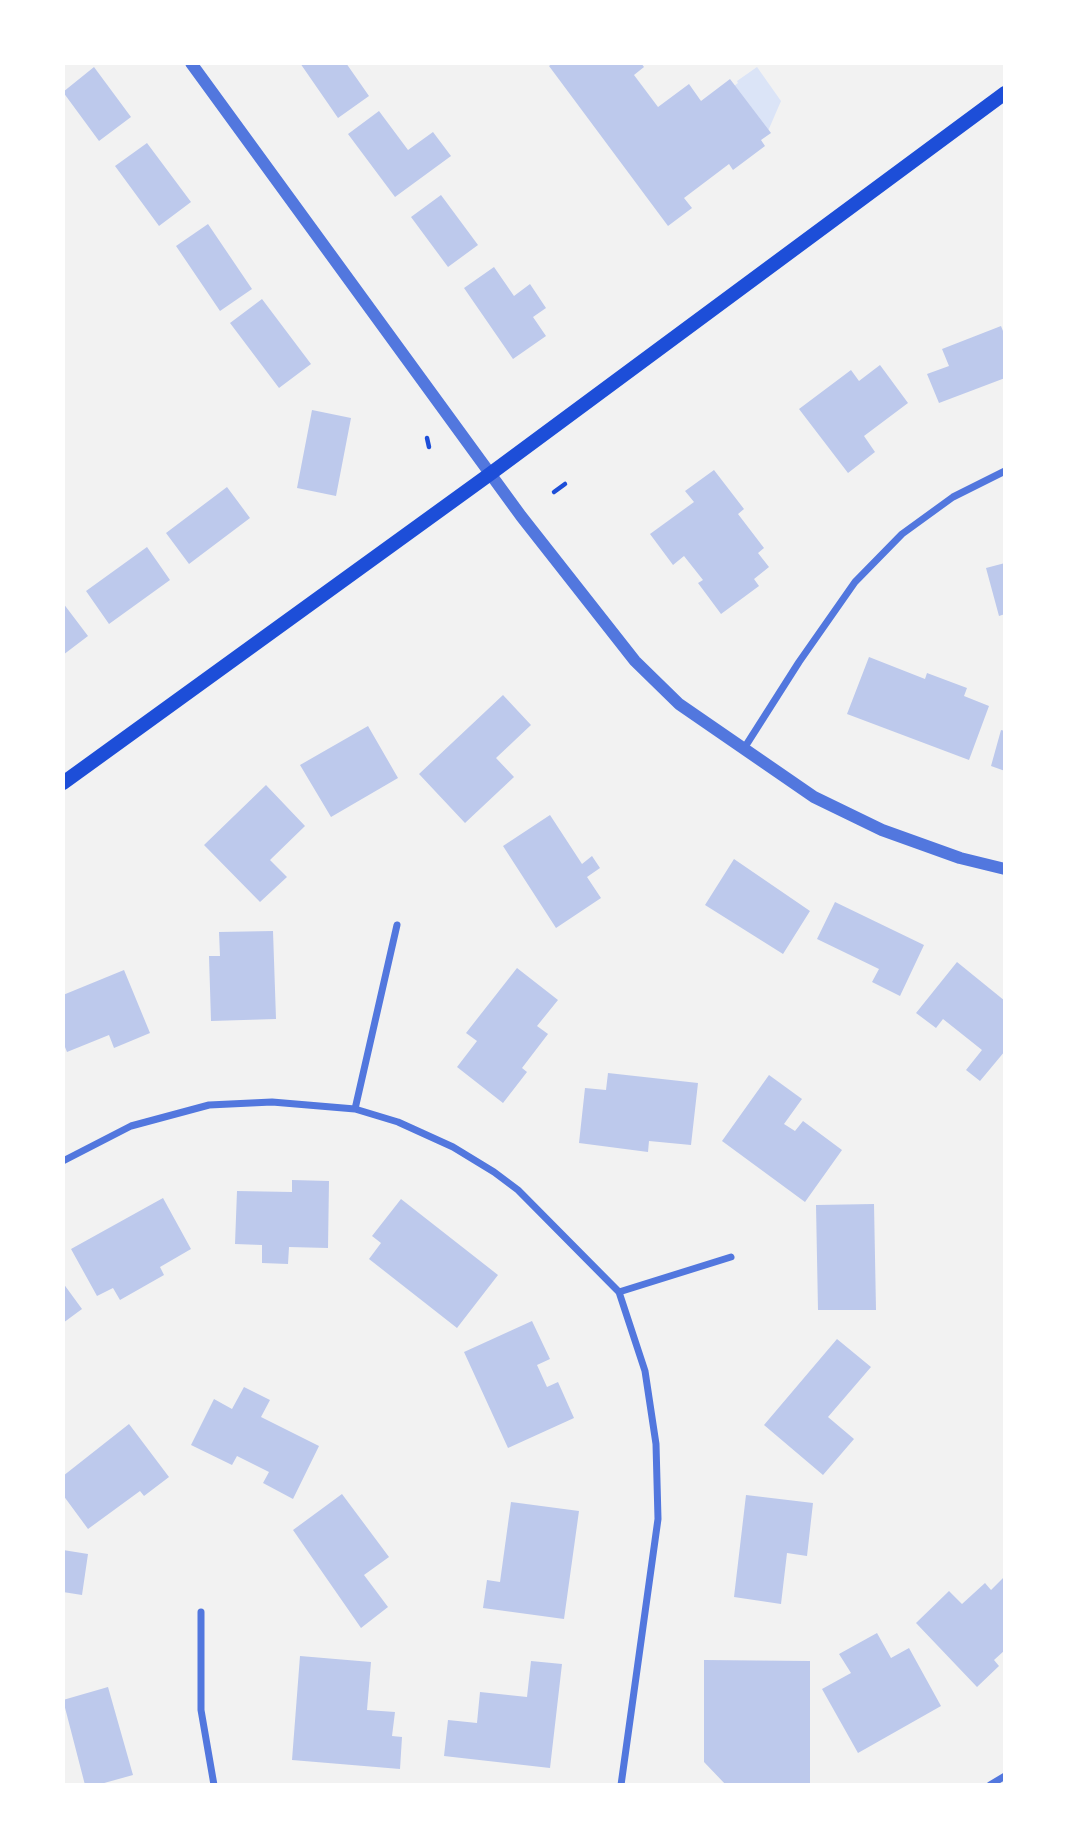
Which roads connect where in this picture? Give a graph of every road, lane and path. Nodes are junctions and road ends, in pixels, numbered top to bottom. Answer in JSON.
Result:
{"nodes":[{"id":1,"x":191,"y":63,"type":"edge"},
{"id":2,"x":1005,"y":93,"type":"edge"},
{"id":3,"x":428,"y":438,"type":"dead end"},
{"id":4,"x":429,"y":447,"type":"dead end"},
{"id":5,"x":1005,"y":471,"type":"edge"},
{"id":6,"x":490,"y":474,"type":"junction"},
{"id":7,"x":565,"y":484,"type":"dead end"},
{"id":8,"x":554,"y":492,"type":"dead end"},
{"id":9,"x":743,"y":750,"type":"junction"},
{"id":10,"x":63,"y":783,"type":"edge"},
{"id":11,"x":1005,"y":869,"type":"edge"},
{"id":12,"x":397,"y":925,"type":"dead end"},
{"id":13,"x":355,"y":1109,"type":"junction"},
{"id":14,"x":63,"y":1161,"type":"edge"},
{"id":15,"x":731,"y":1257,"type":"dead end"},
{"id":16,"x":619,"y":1292,"type":"junction"},
{"id":17,"x":201,"y":1612,"type":"dead end"},
{"id":18,"x":1005,"y":1776,"type":"edge"},
{"id":19,"x":214,"y":1785,"type":"edge"},
{"id":20,"x":621,"y":1785,"type":"edge"},
{"id":21,"x":990,"y":1785,"type":"edge"}],
"edges":[{"from":1,"to":6,"type":"street"},
{"from":2,"to":6,"type":"main road"},
{"from":3,"to":4,"type":"path"},
{"from":5,"to":9,"type":"street"},
{"from":6,"to":9,"type":"street"},
{"from":6,"to":10,"type":"main road"},
{"from":7,"to":8,"type":"path"},
{"from":9,"to":11,"type":"street"},
{"from":12,"to":13,"type":"street"},
{"from":13,"to":14,"type":"street"},
{"from":13,"to":16,"type":"street"},
{"from":15,"to":16,"type":"street"},
{"from":16,"to":20,"type":"street"},
{"from":17,"to":19,"type":"street"},
{"from":18,"to":21,"type":"street"}]}
